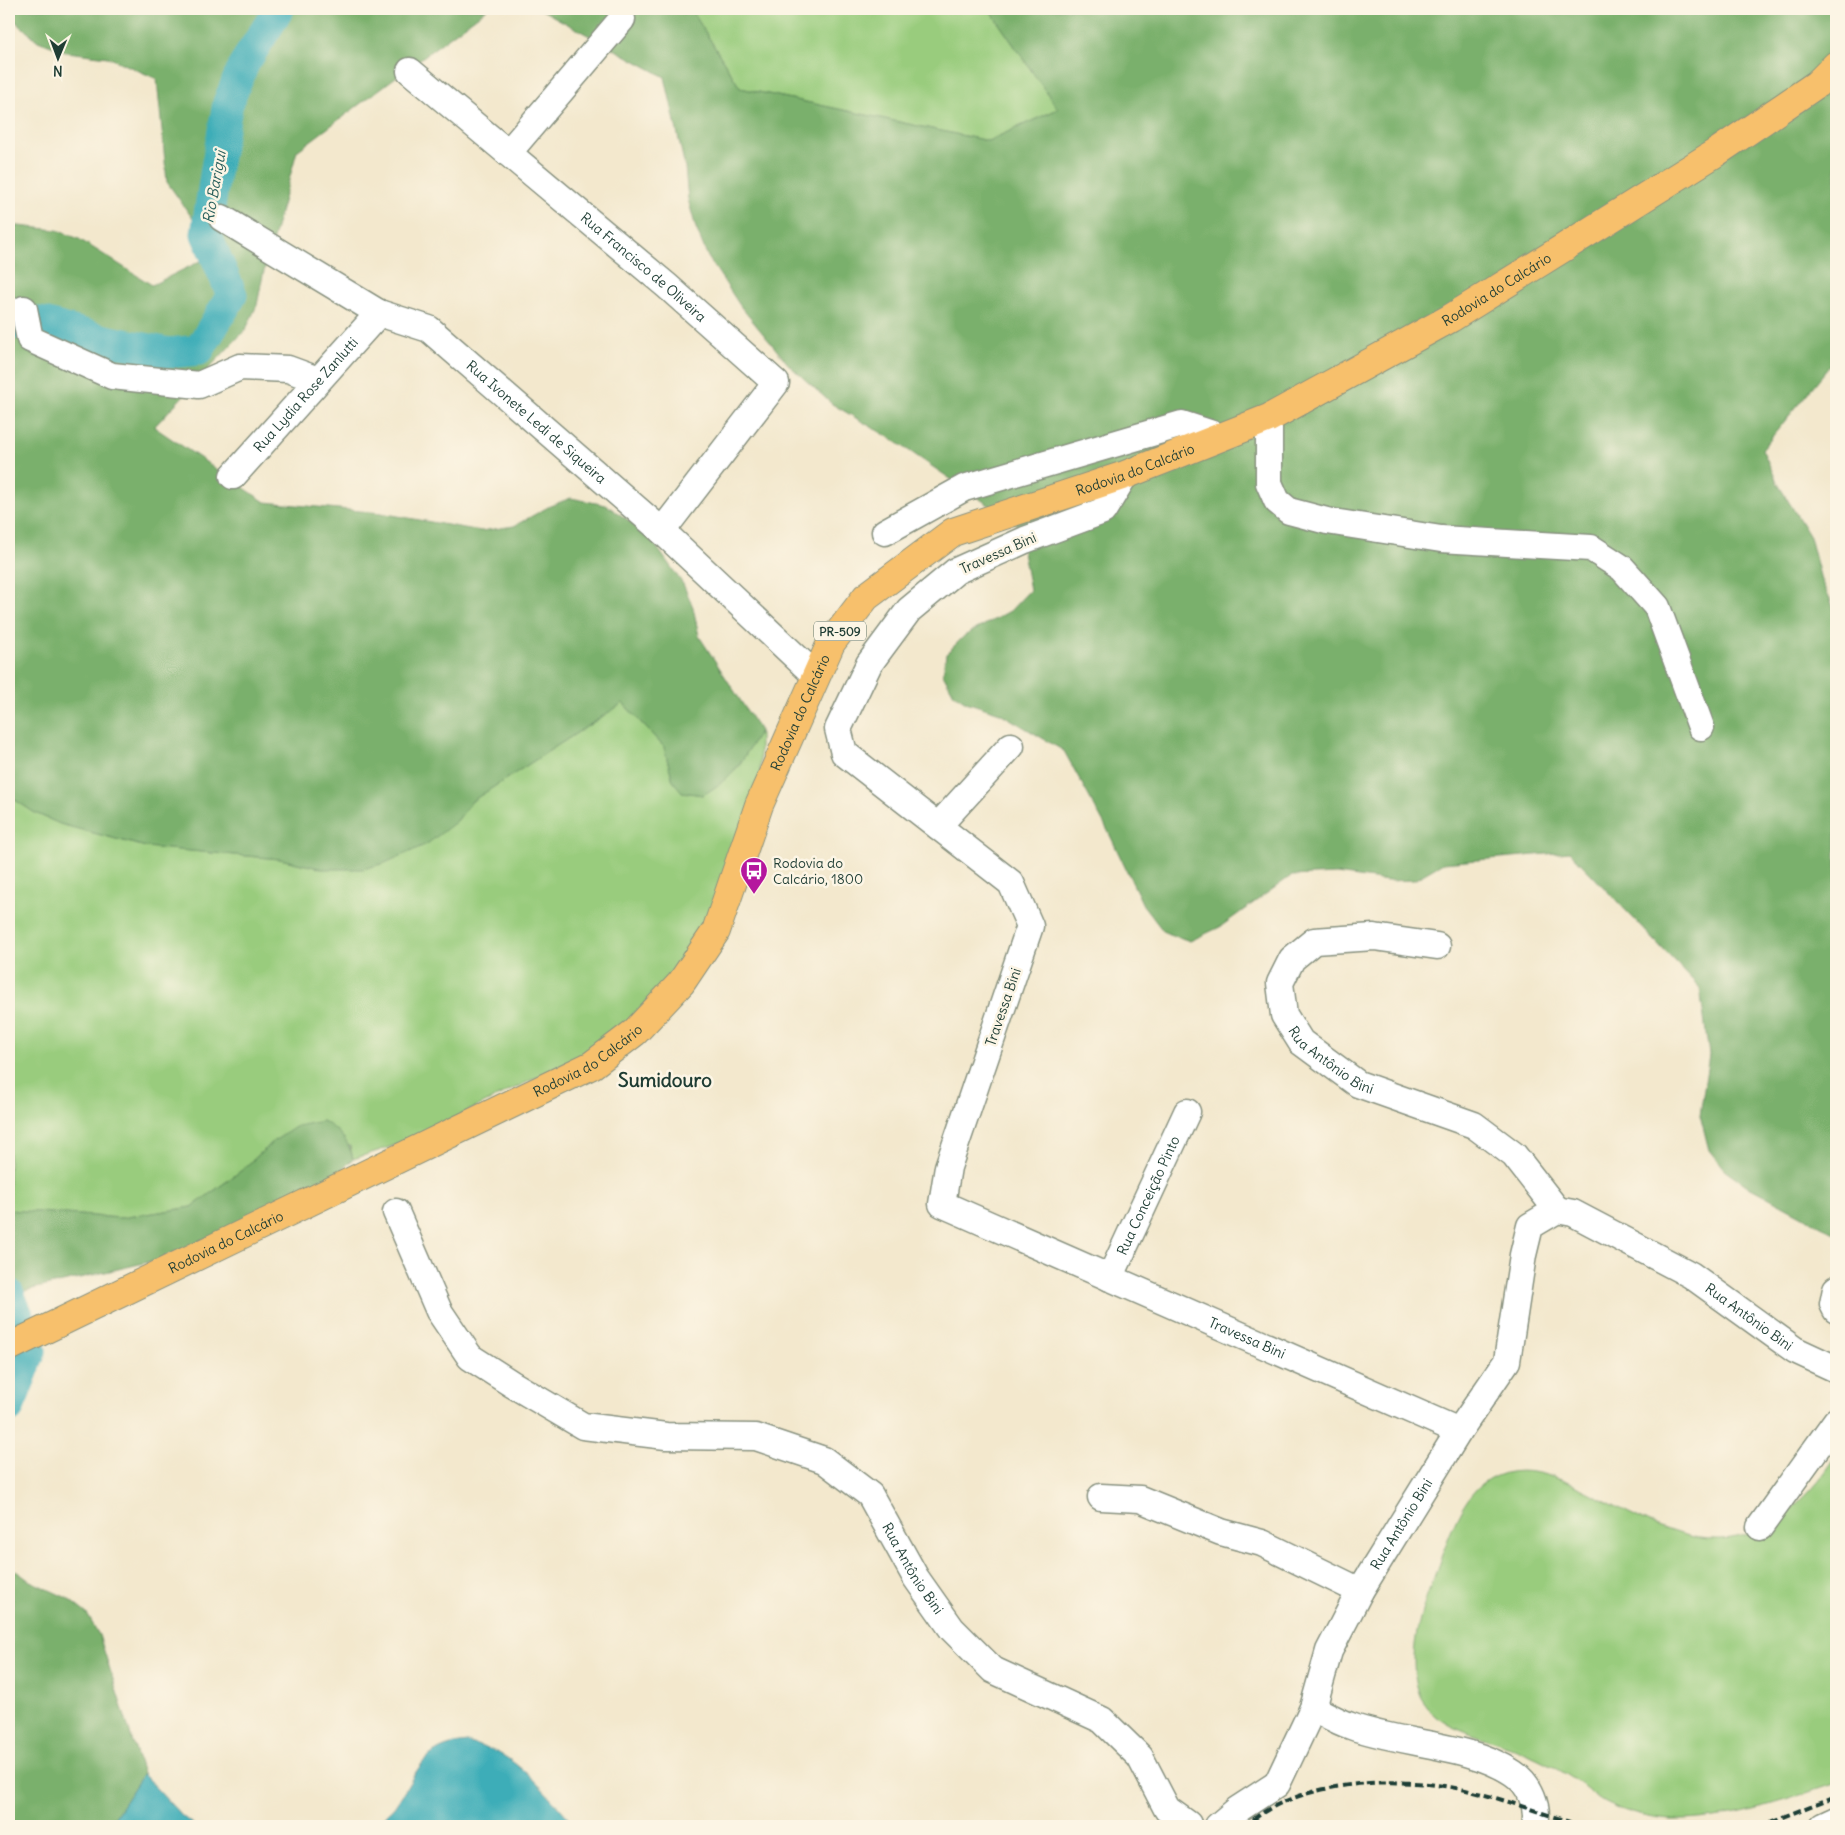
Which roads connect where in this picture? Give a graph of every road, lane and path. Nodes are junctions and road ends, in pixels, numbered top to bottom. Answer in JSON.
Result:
{"nodes":[{"id":1,"x":622,"y":20,"type":"dead end"},
{"id":2,"x":1836,"y":65,"type":"edge"},
{"id":3,"x":410,"y":71,"type":"dead end"},
{"id":4,"x":508,"y":153,"type":"junction"},
{"id":5,"x":222,"y":218,"type":"dead end"},
{"id":6,"x":24,"y":309,"type":"dead end"},
{"id":7,"x":379,"y":313,"type":"junction"},
{"id":8,"x":318,"y":380,"type":"junction"},
{"id":9,"x":1269,"y":418,"type":"junction"},
{"id":10,"x":1222,"y":437,"type":"junction"},
{"id":11,"x":1125,"y":475,"type":"junction"},
{"id":12,"x":233,"y":476,"type":"dead end"},
{"id":13,"x":662,"y":532,"type":"junction"},
{"id":14,"x":885,"y":532,"type":"dead end"},
{"id":15,"x":816,"y":676,"type":"junction"},
{"id":16,"x":1701,"y":727,"type":"dead end"},
{"id":17,"x":1011,"y":746,"type":"dead end"},
{"id":18,"x":938,"y":826,"type":"junction"},
{"id":19,"x":1437,"y":946,"type":"dead end"},
{"id":20,"x":1187,"y":1112,"type":"dead end"},
{"id":21,"x":1557,"y":1210,"type":"junction"},
{"id":22,"x":396,"y":1212,"type":"dead end"},
{"id":23,"x":1110,"y":1278,"type":"junction"},
{"id":24,"x":1836,"y":1289,"type":"edge"},
{"id":25,"x":1836,"y":1310,"type":"edge"},
{"id":26,"x":9,"y":1347,"type":"edge"},
{"id":27,"x":1836,"y":1368,"type":"edge"},
{"id":28,"x":1836,"y":1421,"type":"edge"},
{"id":29,"x":1459,"y":1431,"type":"junction"},
{"id":30,"x":1101,"y":1497,"type":"dead end"},
{"id":31,"x":1760,"y":1527,"type":"dead end"},
{"id":32,"x":1360,"y":1591,"type":"junction"},
{"id":33,"x":1313,"y":1708,"type":"junction"},
{"id":34,"x":1836,"y":1820,"type":"edge"},
{"id":35,"x":1188,"y":1824,"type":"dead end"},
{"id":36,"x":1218,"y":1826,"type":"edge"},
{"id":37,"x":1536,"y":1826,"type":"edge"},
{"id":38,"x":1823,"y":1826,"type":"edge"}],
"edges":[{"from":1,"to":4,"type":"street"},
{"from":2,"to":9,"type":"main road","name":"Rodovia do Calcário","number":"PR-509"},
{"from":3,"to":4,"type":"street","name":"Rua Francisco de Oliveira"},
{"from":4,"to":13,"type":"street","name":"Rua Francisco de Oliveira"},
{"from":5,"to":7,"type":"street","name":"Rua Ivonete Ledi de Siqueira"},
{"from":6,"to":8,"type":"street"},
{"from":7,"to":8,"type":"street","name":"Rua Lydia Rose Zanlutti"},
{"from":7,"to":13,"type":"street","name":"Rua Ivonete Ledi de Siqueira"},
{"from":8,"to":12,"type":"street","name":"Rua Lydia Rose Zanlutti"},
{"from":9,"to":10,"type":"main road","name":"Rodovia do Calcário","number":"PR-509"},
{"from":9,"to":16,"type":"street"},
{"from":10,"to":11,"type":"main road","name":"Rodovia do Calcário","number":"PR-509"},
{"from":10,"to":14,"type":"street"},
{"from":11,"to":15,"type":"main road","name":"Rodovia do Calcário","number":"PR-509"},
{"from":11,"to":18,"type":"street","name":"Travessa Bini"},
{"from":13,"to":15,"type":"street","name":"Rua Ivonete Ledi de Siqueira"},
{"from":15,"to":26,"type":"main road","name":"Rodovia do Calcário","number":"PR-509"},
{"from":17,"to":18,"type":"street"},
{"from":18,"to":23,"type":"street","name":"Travessa Bini"},
{"from":19,"to":21,"type":"street","name":"Rua Antônio Bini"},
{"from":20,"to":23,"type":"street","name":"Rua Conceição Pinto"},
{"from":21,"to":27,"type":"street","name":"Rua Antônio Bini"},
{"from":21,"to":29,"type":"street","name":"Rua Antônio Bini"},
{"from":22,"to":35,"type":"street","name":"Rua Antônio Bini"},
{"from":23,"to":29,"type":"street","name":"Travessa Bini"},
{"from":24,"to":25,"type":"street"},
{"from":28,"to":31,"type":"street"},
{"from":29,"to":32,"type":"street","name":"Rua Antônio Bini"},
{"from":30,"to":32,"type":"street"},
{"from":32,"to":33,"type":"street","name":"Rua Antônio Bini"},
{"from":33,"to":36,"type":"street","name":"Rua Antônio Bini"},
{"from":33,"to":37,"type":"street"},
{"from":34,"to":38,"type":"street"}]}
